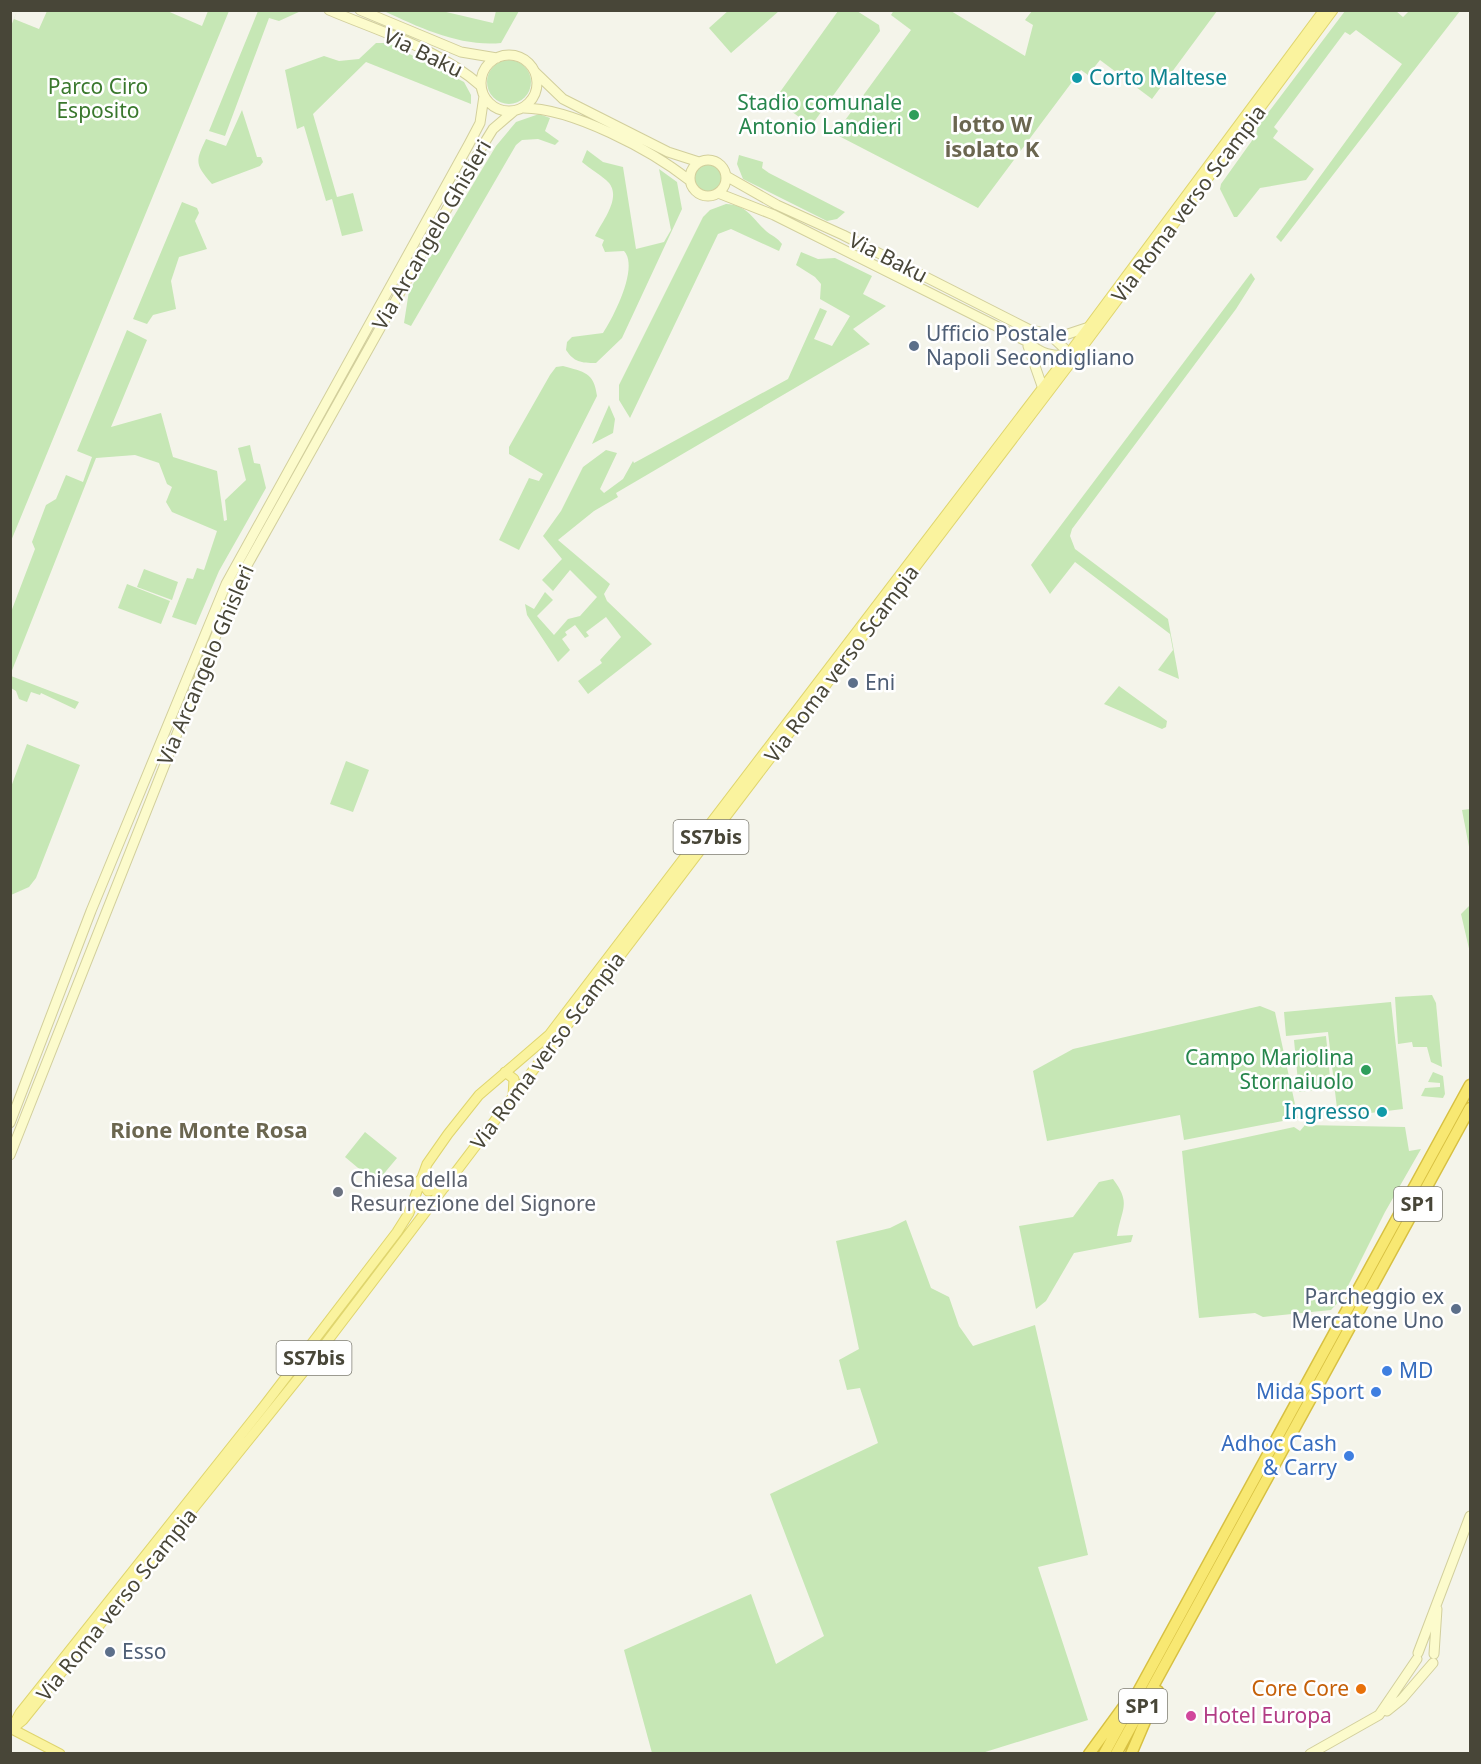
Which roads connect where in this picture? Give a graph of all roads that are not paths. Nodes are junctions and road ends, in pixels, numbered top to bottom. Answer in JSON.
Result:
{"nodes":[{"id":1,"x":329,"y":10,"type":"edge"},
{"id":2,"x":360,"y":10,"type":"edge"},
{"id":3,"x":1324,"y":10,"type":"edge"},
{"id":4,"x":1333,"y":10,"type":"edge"},
{"id":5,"x":497,"y":58,"type":"junction"},
{"id":6,"x":535,"y":72,"type":"junction"},
{"id":7,"x":481,"y":86,"type":"junction"},
{"id":8,"x":484,"y":96,"type":"junction"},
{"id":9,"x":518,"y":109,"type":"junction"},
{"id":10,"x":699,"y":162,"type":"junction"},
{"id":11,"x":726,"y":176,"type":"junction"},
{"id":12,"x":689,"y":180,"type":"junction"},
{"id":13,"x":718,"y":193,"type":"junction"},
{"id":14,"x":1086,"y":328,"type":"junction"},
{"id":15,"x":1052,"y":336,"type":"junction"},
{"id":16,"x":1026,"y":341,"type":"junction"},
{"id":17,"x":1071,"y":359,"type":"junction"},
{"id":18,"x":1042,"y":386,"type":"junction"},
{"id":19,"x":857,"y":636,"type":"junction"},
{"id":20,"x":505,"y":1072,"type":"junction"},
{"id":21,"x":1470,"y":1085,"type":"edge"},
{"id":22,"x":513,"y":1098,"type":"junction"},
{"id":23,"x":1470,"y":1108,"type":"edge"},
{"id":24,"x":10,"y":1123,"type":"edge"},
{"id":25,"x":10,"y":1155,"type":"edge"},
{"id":26,"x":420,"y":1180,"type":"junction"},
{"id":27,"x":444,"y":1188,"type":"junction"},
{"id":28,"x":268,"y":1409,"type":"junction"},
{"id":29,"x":1470,"y":1516,"type":"edge"},
{"id":30,"x":1438,"y":1598,"type":"junction"},
{"id":31,"x":1417,"y":1656,"type":"junction"},
{"id":32,"x":1170,"y":1659,"type":"junction"},
{"id":33,"x":1434,"y":1659,"type":"junction"},
{"id":34,"x":1147,"y":1676,"type":"junction"},
{"id":35,"x":1379,"y":1715,"type":"junction"},
{"id":36,"x":11,"y":1729,"type":"edge"},
{"id":37,"x":60,"y":1754,"type":"edge"},
{"id":38,"x":1089,"y":1754,"type":"edge"},
{"id":39,"x":1104,"y":1754,"type":"edge"},
{"id":40,"x":1116,"y":1754,"type":"edge"},
{"id":41,"x":1131,"y":1754,"type":"edge"},
{"id":42,"x":1310,"y":1754,"type":"edge"}],
"edges":[{"from":1,"to":7,"type":"main road","name":"Via Baku"},
{"from":2,"to":5,"type":"main road","name":"Via Baku"},
{"from":3,"to":14,"type":"main road","name":"Via Roma verso Scampia"},
{"from":4,"to":17,"type":"main road","name":"Via Roma verso Scampia"},
{"from":5,"to":6,"type":"main road"},
{"from":5,"to":7,"type":"main road"},
{"from":6,"to":9,"type":"main road"},
{"from":6,"to":10,"type":"main road"},
{"from":7,"to":8,"type":"main road"},
{"from":8,"to":9,"type":"main road"},
{"from":8,"to":24,"type":"main road","name":"Via Arcangelo Ghisleri"},
{"from":9,"to":12,"type":"main road"},
{"from":9,"to":25,"type":"main road","name":"Via Arcangelo Ghisleri"},
{"from":10,"to":11,"type":"main road"},
{"from":10,"to":12,"type":"main road"},
{"from":11,"to":13,"type":"main road"},
{"from":11,"to":15,"type":"main road","name":"Via Baku"},
{"from":12,"to":13,"type":"main road"},
{"from":13,"to":16,"type":"main road","name":"Via Baku"},
{"from":14,"to":15,"type":"main road","name":"Via Baku"},
{"from":14,"to":17,"type":"main road","name":"Via Roma verso Scampia"},
{"from":15,"to":17,"type":"main road"},
{"from":16,"to":17,"type":"main road","name":"Via Baku"},
{"from":16,"to":18,"type":"main road"},
{"from":17,"to":18,"type":"main road","name":"Via Roma verso Scampia","number":"SS7bis"},
{"from":17,"to":19,"type":"main road","name":"Via Roma verso Scampia","number":"SS7bis"},
{"from":18,"to":19,"type":"main road","name":"Via Roma verso Scampia","number":"SS7bis"},
{"from":19,"to":20,"type":"main road","name":"Via Roma verso Scampia","number":"SS7bis"},
{"from":19,"to":22,"type":"main road","name":"Via Roma verso Scampia","number":"SS7bis"},
{"from":20,"to":22,"type":"main road"},
{"from":20,"to":26,"type":"main road","name":"Via Roma verso Scampia"},
{"from":21,"to":34,"type":"highway","number":"SP1"},
{"from":22,"to":27,"type":"main road","name":"Via Roma verso Scampia"},
{"from":23,"to":32,"type":"highway","number":"SP1"},
{"from":26,"to":27,"type":"main road"},
{"from":26,"to":28,"type":"main road","name":"Via Roma verso Scampia","number":"SS7bis"},
{"from":27,"to":28,"type":"main road","name":"Via Roma verso Scampia","number":"SS7bis"},
{"from":28,"to":36,"type":"main road","name":"Via Roma verso Scampia","number":"SS7bis"},
{"from":28,"to":36,"type":"main road","name":"Via Roma verso Scampia","number":"SS7bis"},
{"from":29,"to":30,"type":"main road"},
{"from":30,"to":31,"type":"main road"},
{"from":30,"to":33,"type":"main road"},
{"from":31,"to":33,"type":"main road"},
{"from":31,"to":33,"type":"main road"},
{"from":31,"to":35,"type":"main road"},
{"from":32,"to":40,"type":"highway","number":"SP1"},
{"from":32,"to":41,"type":"highway"},
{"from":33,"to":35,"type":"main road"},
{"from":34,"to":38,"type":"highway"},
{"from":34,"to":39,"type":"highway"},
{"from":35,"to":42,"type":"main road"},
{"from":36,"to":37,"type":"main road"}]}
